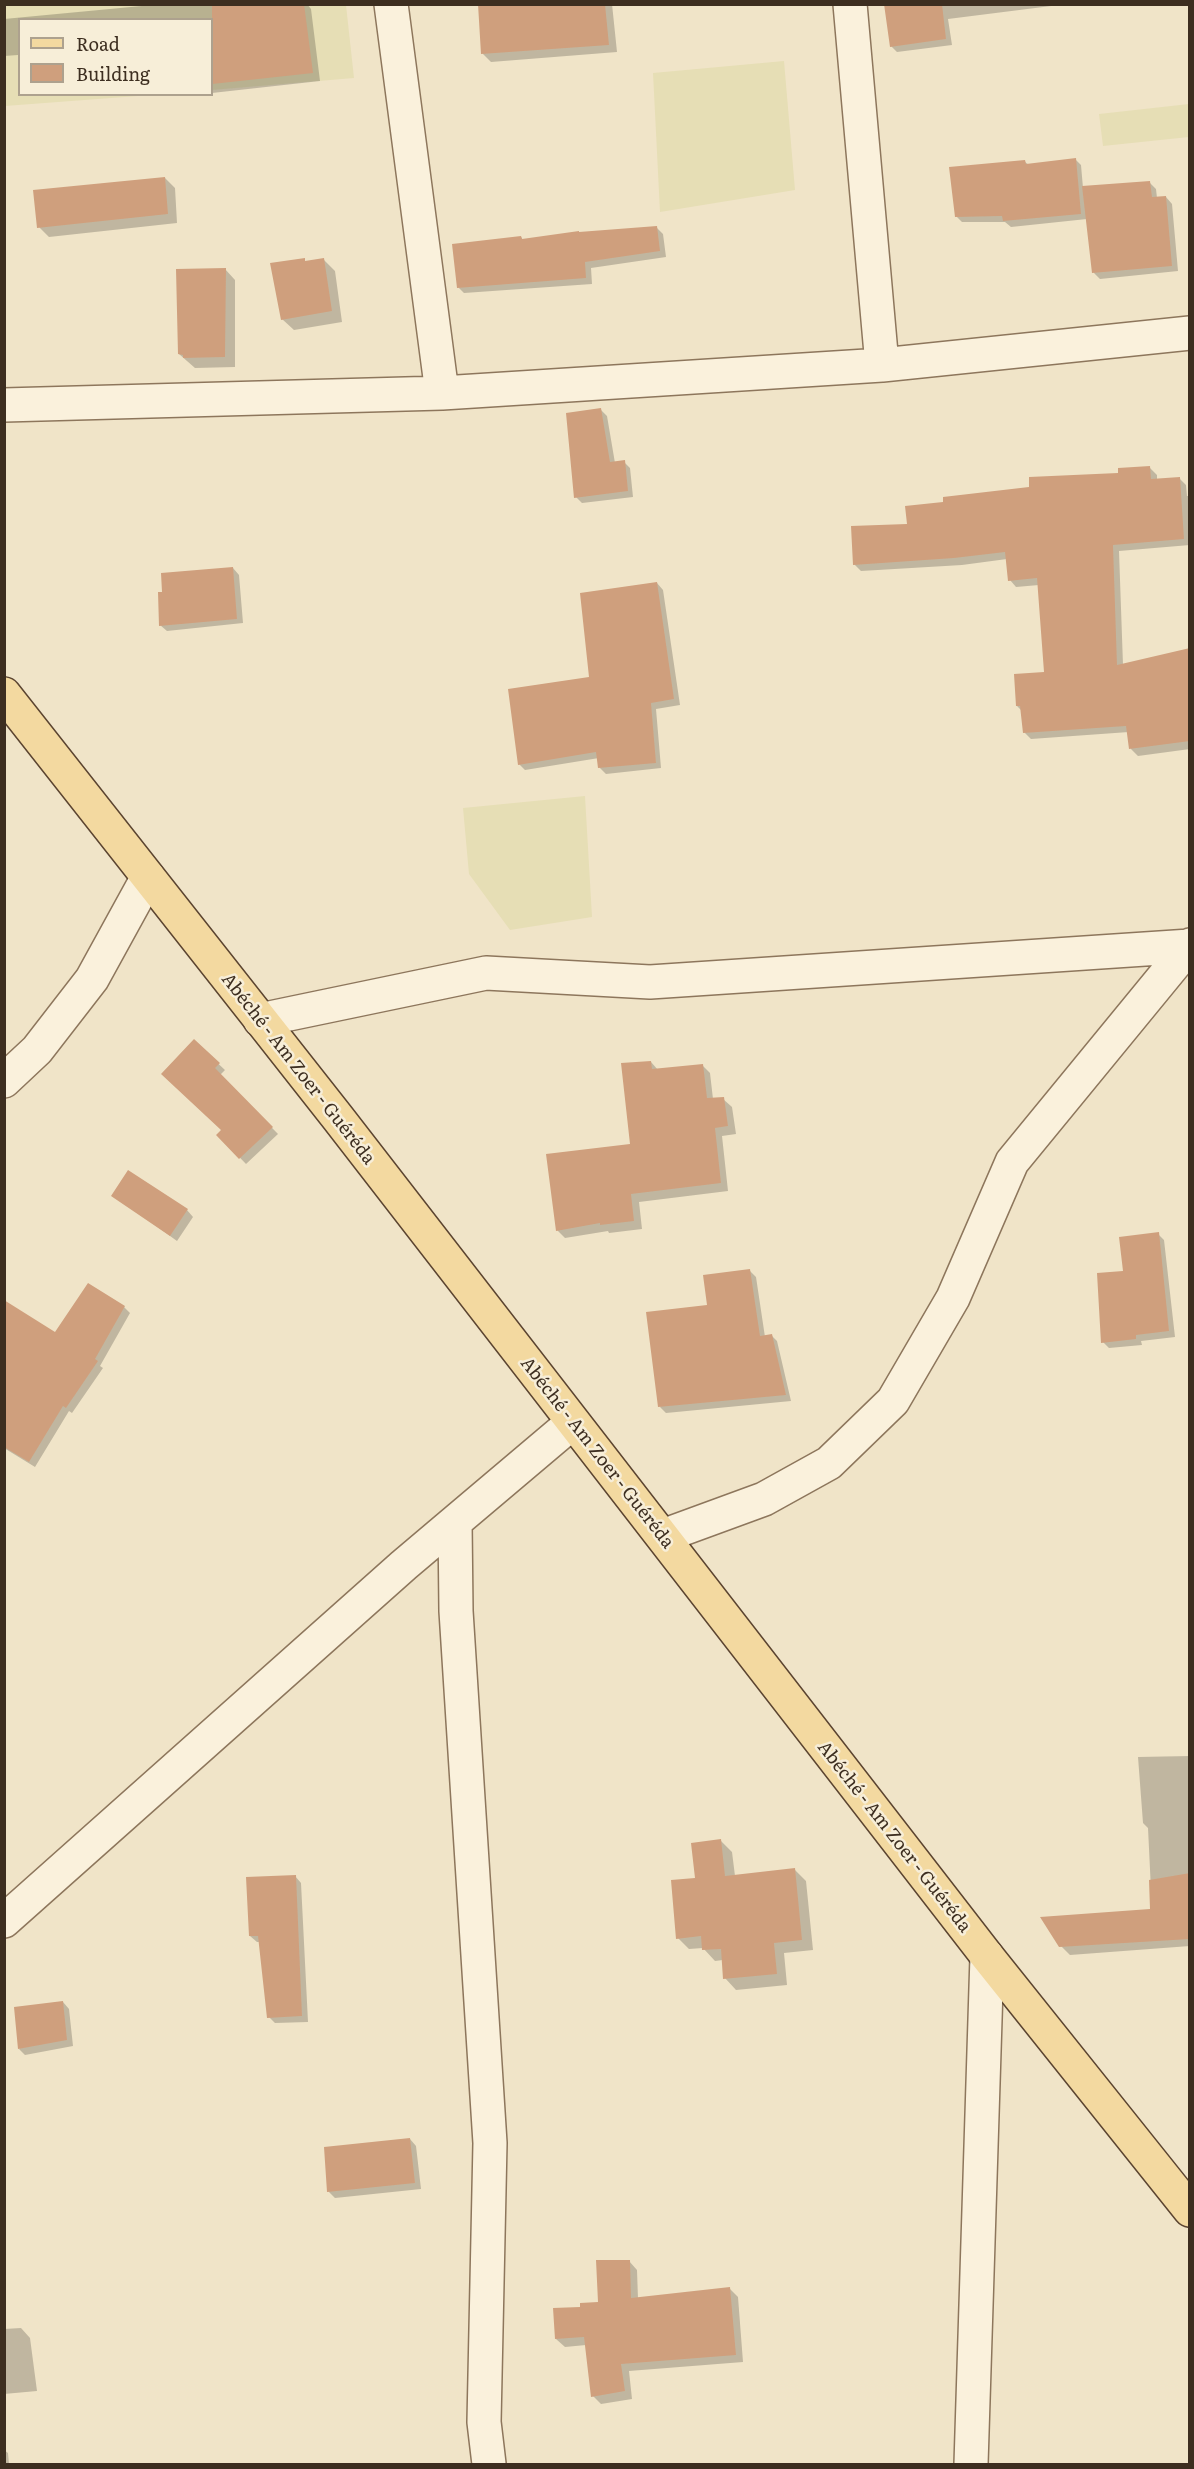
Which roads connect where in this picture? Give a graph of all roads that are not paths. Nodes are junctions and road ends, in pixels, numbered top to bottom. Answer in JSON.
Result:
{"nodes":[{"id":1,"x":391,"y":4,"type":"edge"},
{"id":2,"x":850,"y":4,"type":"edge"},
{"id":3,"x":1190,"y":333,"type":"edge"},
{"id":4,"x":882,"y":365,"type":"junction"},
{"id":5,"x":442,"y":393,"type":"junction"},
{"id":6,"x":4,"y":405,"type":"edge"},
{"id":7,"x":4,"y":694,"type":"edge"},
{"id":8,"x":148,"y":877,"type":"junction"},
{"id":9,"x":1189,"y":946,"type":"edge"},
{"id":10,"x":260,"y":1020,"type":"junction"},
{"id":11,"x":4,"y":1081,"type":"edge"},
{"id":12,"x":572,"y":1423,"type":"junction"},
{"id":13,"x":455,"y":1522,"type":"junction"},
{"id":14,"x":663,"y":1536,"type":"junction"},
{"id":15,"x":4,"y":1921,"type":"edge"},
{"id":16,"x":987,"y":1956,"type":"junction"},
{"id":17,"x":1190,"y":2210,"type":"edge"},
{"id":18,"x":489,"y":2464,"type":"edge"},
{"id":19,"x":971,"y":2464,"type":"edge"}],
"edges":[{"from":1,"to":5,"type":"street"},
{"from":2,"to":4,"type":"street"},
{"from":3,"to":4,"type":"street"},
{"from":4,"to":5,"type":"street"},
{"from":5,"to":6,"type":"street"},
{"from":7,"to":8,"type":"main road","name":"Abéché - Am Zoer - Guéréda"},
{"from":8,"to":10,"type":"main road","name":"Abéché - Am Zoer - Guéréda"},
{"from":8,"to":11,"type":"street"},
{"from":9,"to":10,"type":"street"},
{"from":9,"to":14,"type":"street"},
{"from":10,"to":12,"type":"main road","name":"Abéché - Am Zoer - Guéréda"},
{"from":12,"to":13,"type":"street"},
{"from":12,"to":14,"type":"main road","name":"Abéché - Am Zoer - Guéréda"},
{"from":13,"to":15,"type":"street"},
{"from":13,"to":18,"type":"street"},
{"from":14,"to":16,"type":"main road","name":"Abéché - Am Zoer - Guéréda"},
{"from":16,"to":17,"type":"main road","name":"Abéché - Am Zoer - Guéréda"},
{"from":16,"to":19,"type":"street"}]}
